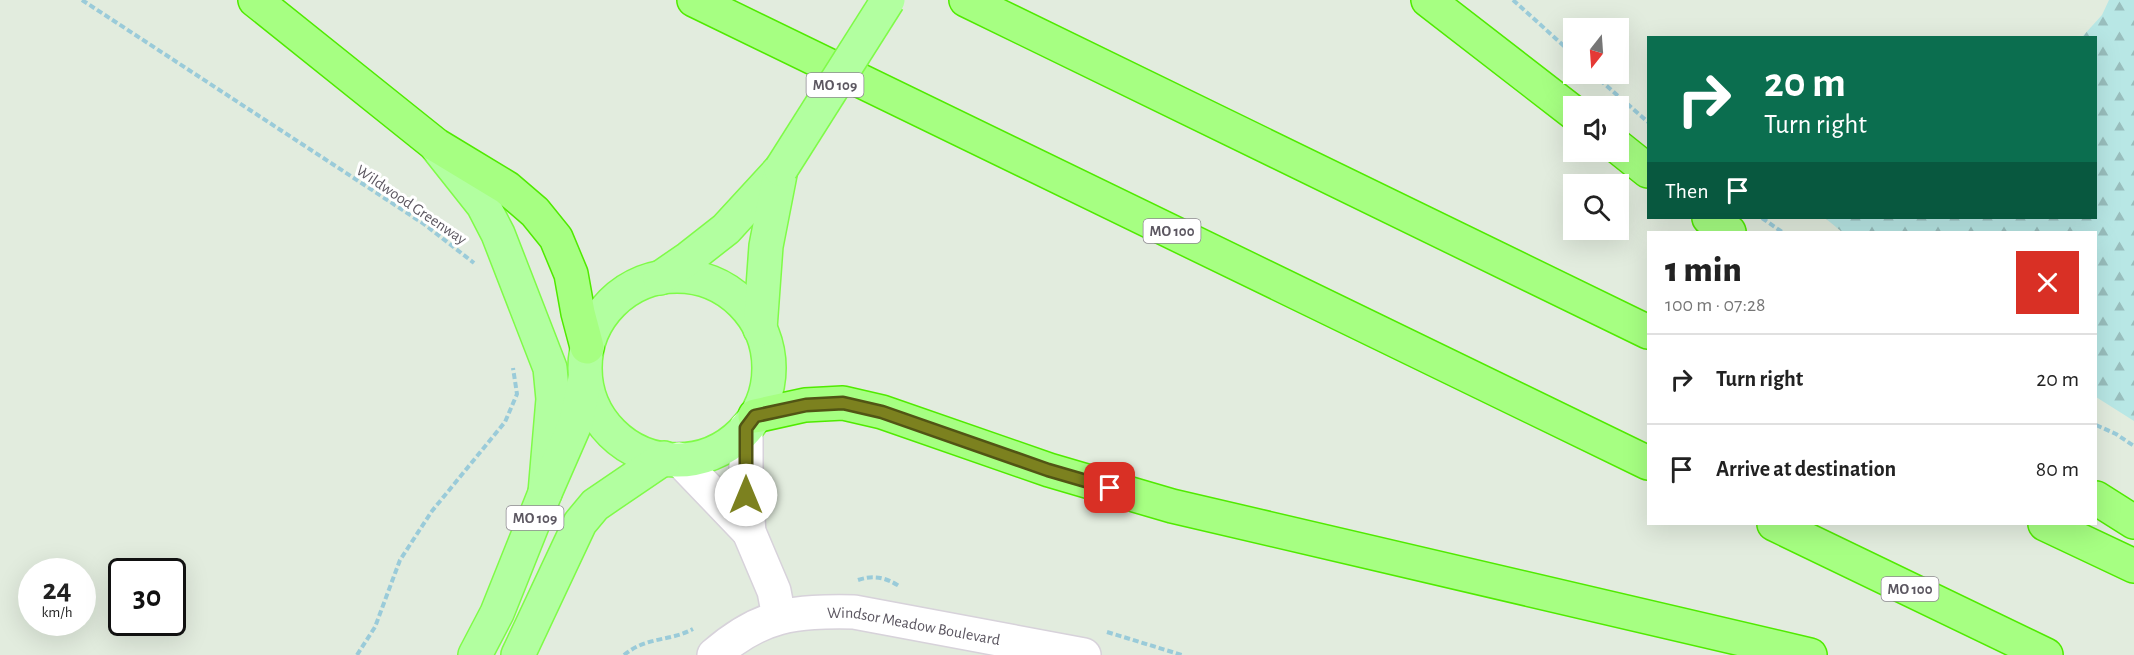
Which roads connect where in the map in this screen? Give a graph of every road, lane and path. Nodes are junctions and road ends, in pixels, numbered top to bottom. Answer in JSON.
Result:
{"nodes":[{"id":1,"x":82,"y":0,"type":"edge"},
{"id":2,"x":255,"y":0,"type":"edge"},
{"id":3,"x":694,"y":0,"type":"edge"},
{"id":4,"x":888,"y":0,"type":"edge"},
{"id":5,"x":966,"y":0,"type":"edge"},
{"id":6,"x":1428,"y":0,"type":"edge"},
{"id":7,"x":1513,"y":0,"type":"edge"},
{"id":8,"x":1563,"y":45,"type":"edge"},
{"id":9,"x":1604,"y":84,"type":"edge"},
{"id":10,"x":1563,"y":104,"type":"edge"},
{"id":11,"x":1647,"y":121,"type":"edge"},
{"id":12,"x":436,"y":145,"type":"junction"},
{"id":13,"x":1629,"y":156,"type":"edge"},
{"id":14,"x":781,"y":169,"type":"junction"},
{"id":15,"x":1647,"y":170,"type":"edge"},
{"id":16,"x":1710,"y":219,"type":"edge"},
{"id":17,"x":1763,"y":219,"type":"edge"},
{"id":18,"x":1728,"y":231,"type":"edge"},
{"id":19,"x":1781,"y":231,"type":"edge"},
{"id":20,"x":477,"y":271,"type":"dead end"},
{"id":21,"x":660,"y":278,"type":"junction"},
{"id":22,"x":760,"y":329,"type":"junction"},
{"id":23,"x":1647,"y":332,"type":"edge"},
{"id":24,"x":513,"y":361,"type":"dead end"},
{"id":25,"x":587,"y":362,"type":"junction"},
{"id":26,"x":751,"y":422,"type":"junction"},
{"id":27,"x":2097,"y":425,"type":"edge"},
{"id":28,"x":2134,"y":446,"type":"edge"},
{"id":29,"x":672,"y":459,"type":"junction"},
{"id":30,"x":1647,"y":463,"type":"edge"},
{"id":31,"x":544,"y":493,"type":"junction"},
{"id":32,"x":2097,"y":499,"type":"edge"},
{"id":33,"x":2134,"y":522,"type":"edge"},
{"id":34,"x":1776,"y":525,"type":"edge"},
{"id":35,"x":2047,"y":525,"type":"edge"},
{"id":36,"x":749,"y":532,"type":"junction"},
{"id":37,"x":2134,"y":566,"type":"edge"},
{"id":38,"x":779,"y":616,"type":"junction"},
{"id":39,"x":694,"y":629,"type":"dead end"},
{"id":40,"x":357,"y":655,"type":"edge"},
{"id":41,"x":475,"y":655,"type":"edge"},
{"id":42,"x":518,"y":655,"type":"edge"},
{"id":43,"x":624,"y":655,"type":"edge"},
{"id":44,"x":714,"y":655,"type":"edge"},
{"id":45,"x":1084,"y":655,"type":"edge"},
{"id":46,"x":1810,"y":655,"type":"edge"},
{"id":47,"x":2046,"y":655,"type":"edge"}],
"edges":[{"from":1,"to":20,"type":"path","name":"Wildwood Greenway"},
{"from":2,"to":12,"type":"highway"},
{"from":3,"to":30,"type":"highway","number":"MO 100"},
{"from":4,"to":14,"type":"main road","number":"MO 109","bridge":true},
{"from":5,"to":23,"type":"highway"},
{"from":6,"to":10,"type":"highway"},
{"from":7,"to":8,"type":"path"},
{"from":9,"to":11,"type":"path"},
{"from":12,"to":25,"type":"highway"},
{"from":12,"to":31,"type":"main road"},
{"from":13,"to":15,"type":"highway"},
{"from":14,"to":21,"type":"main road","number":"MO 109"},
{"from":14,"to":22,"type":"main road","number":"MO 109"},
{"from":16,"to":18,"type":"highway"},
{"from":17,"to":19,"type":"path"},
{"from":21,"to":22,"type":"main road"},
{"from":21,"to":25,"type":"main road","number":"MO 109"},
{"from":22,"to":26,"type":"main road","number":"MO 109"},
{"from":24,"to":40,"type":"path"},
{"from":25,"to":29,"type":"main road"},
{"from":25,"to":31,"type":"main road","number":"MO 109"},
{"from":26,"to":29,"type":"main road","number":"MO 109"},
{"from":26,"to":36,"type":"street"},
{"from":26,"to":46,"type":"highway"},
{"from":27,"to":28,"type":"path"},
{"from":29,"to":36,"type":"street"},
{"from":29,"to":42,"type":"main road","number":"MO 109"},
{"from":31,"to":41,"type":"main road","number":"MO 109"},
{"from":32,"to":33,"type":"highway"},
{"from":34,"to":47,"type":"highway","number":"MO 100"},
{"from":35,"to":37,"type":"highway"},
{"from":36,"to":38,"type":"street"},
{"from":38,"to":44,"type":"street","name":"Windsor Meadow Boulevard"},
{"from":38,"to":45,"type":"street","name":"Windsor Meadow Boulevard"},
{"from":39,"to":43,"type":"path"}]}
